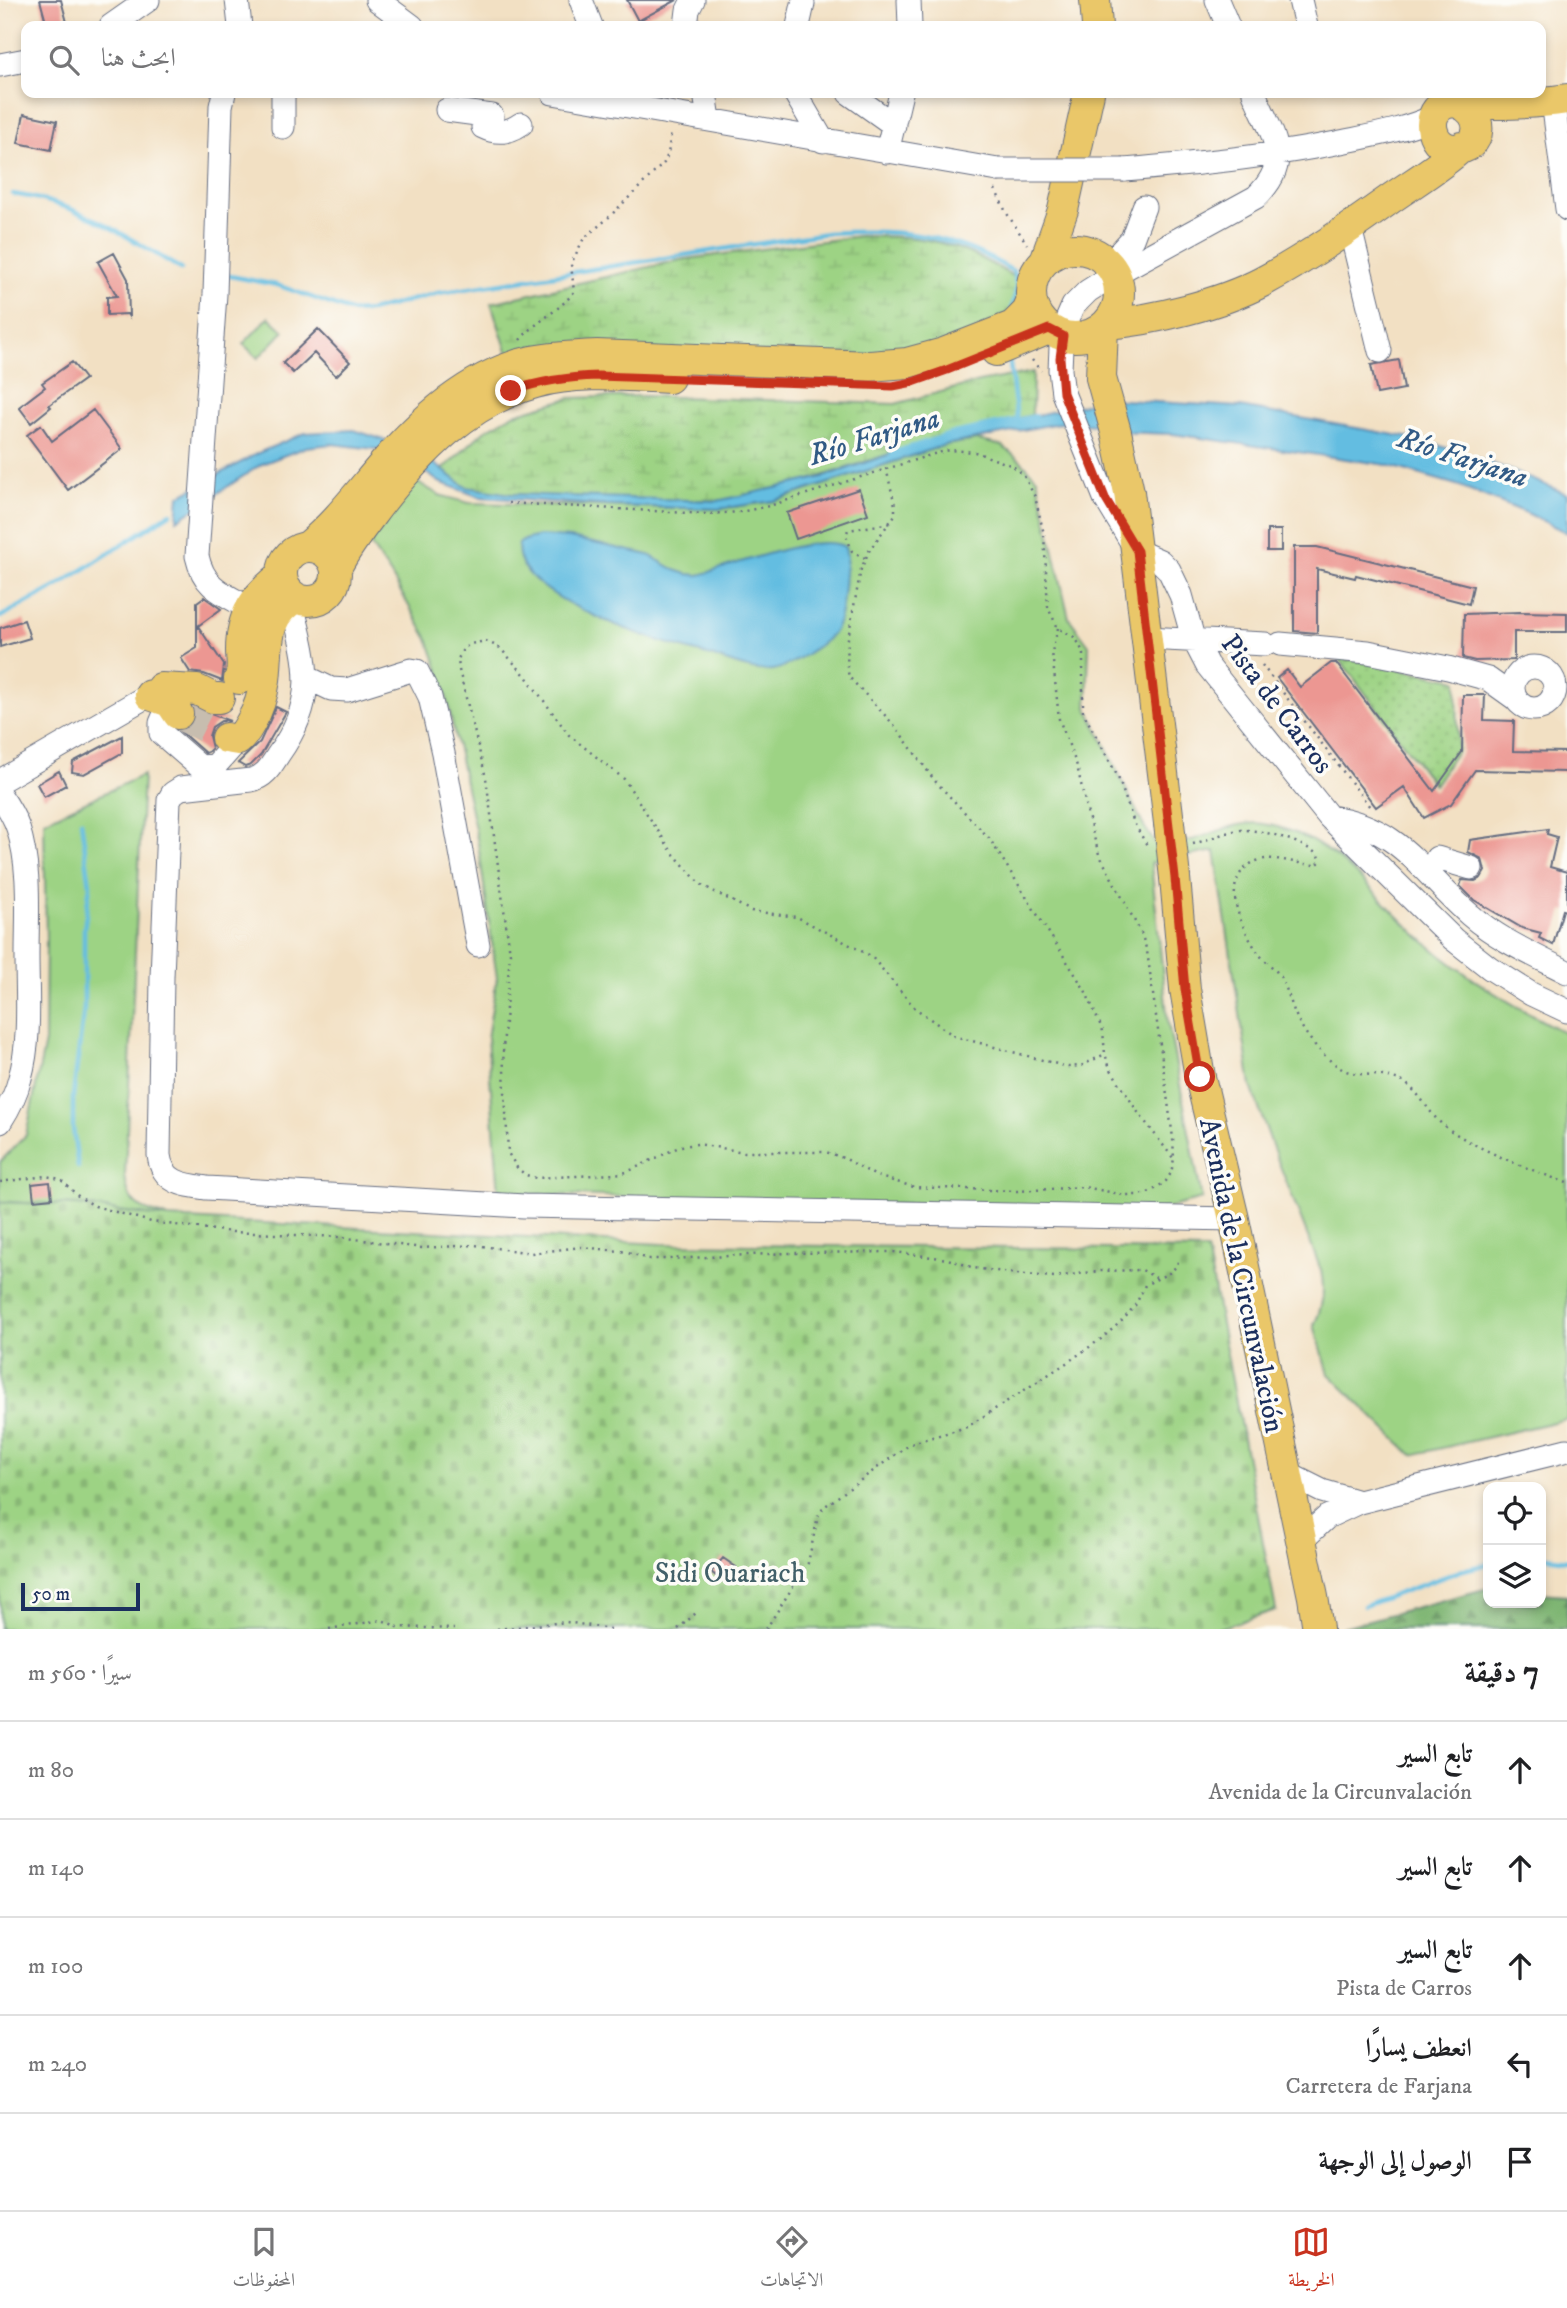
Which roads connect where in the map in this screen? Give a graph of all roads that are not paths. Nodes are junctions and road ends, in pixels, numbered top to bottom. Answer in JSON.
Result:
{"nodes":[{"id":1,"x":148,"y":0,"type":"edge"},
{"id":2,"x":237,"y":0,"type":"edge"},
{"id":3,"x":377,"y":0,"type":"edge"},
{"id":4,"x":581,"y":0,"type":"edge"},
{"id":5,"x":693,"y":0,"type":"edge"},
{"id":6,"x":909,"y":0,"type":"edge"},
{"id":7,"x":1095,"y":0,"type":"edge"},
{"id":8,"x":1217,"y":0,"type":"edge"},
{"id":9,"x":1300,"y":0,"type":"edge"},
{"id":10,"x":803,"y":4,"type":"dead end"},
{"id":11,"x":118,"y":21,"type":"edge"},
{"id":12,"x":239,"y":21,"type":"edge"},
{"id":13,"x":405,"y":21,"type":"edge"},
{"id":14,"x":589,"y":21,"type":"edge"},
{"id":15,"x":687,"y":21,"type":"edge"},
{"id":16,"x":799,"y":21,"type":"edge"},
{"id":17,"x":910,"y":21,"type":"edge"},
{"id":18,"x":1097,"y":21,"type":"edge"},
{"id":19,"x":1226,"y":21,"type":"edge"},
{"id":20,"x":1305,"y":21,"type":"edge"},
{"id":21,"x":21,"y":61,"type":"edge"},
{"id":22,"x":0,"y":65,"type":"edge"},
{"id":23,"x":223,"y":98,"type":"edge"},
{"id":24,"x":283,"y":98,"type":"edge"},
{"id":25,"x":609,"y":98,"type":"edge"},
{"id":26,"x":706,"y":98,"type":"edge"},
{"id":27,"x":798,"y":98,"type":"edge"},
{"id":28,"x":856,"y":98,"type":"edge"},
{"id":29,"x":900,"y":98,"type":"edge"},
{"id":30,"x":1088,"y":98,"type":"edge"},
{"id":31,"x":1256,"y":98,"type":"edge"},
{"id":32,"x":1560,"y":100,"type":"edge"},
{"id":33,"x":447,"y":110,"type":"dead end"},
{"id":34,"x":709,"y":119,"type":"junction"},
{"id":35,"x":1440,"y":122,"type":"junction"},
{"id":36,"x":521,"y":124,"type":"dead end"},
{"id":37,"x":894,"y":125,"type":"junction"},
{"id":38,"x":283,"y":127,"type":"dead end"},
{"id":39,"x":823,"y":141,"type":"junction"},
{"id":40,"x":1468,"y":143,"type":"junction"},
{"id":41,"x":887,"y":152,"type":"junction"},
{"id":42,"x":1279,"y":154,"type":"junction"},
{"id":43,"x":1405,"y":189,"type":"junction"},
{"id":44,"x":1144,"y":207,"type":"dead end"},
{"id":45,"x":1567,"y":209,"type":"edge"},
{"id":46,"x":1063,"y":210,"type":"junction"},
{"id":47,"x":1350,"y":228,"type":"junction"},
{"id":48,"x":1034,"y":257,"type":"junction"},
{"id":49,"x":1107,"y":270,"type":"junction"},
{"id":50,"x":1027,"y":296,"type":"junction"},
{"id":51,"x":1155,"y":316,"type":"junction"},
{"id":52,"x":1105,"y":325,"type":"junction"},
{"id":53,"x":1060,"y":334,"type":"junction"},
{"id":54,"x":1012,"y":339,"type":"junction"},
{"id":55,"x":1380,"y":351,"type":"dead end"},
{"id":56,"x":945,"y":362,"type":"junction"},
{"id":57,"x":1101,"y":378,"type":"junction"},
{"id":58,"x":430,"y":430,"type":"junction"},
{"id":59,"x":393,"y":469,"type":"junction"},
{"id":60,"x":307,"y":547,"type":"junction"},
{"id":61,"x":1137,"y":551,"type":"junction"},
{"id":62,"x":336,"y":568,"type":"junction"},
{"id":63,"x":290,"y":591,"type":"junction"},
{"id":64,"x":249,"y":608,"type":"junction"},
{"id":65,"x":1146,"y":638,"type":"junction"},
{"id":66,"x":1193,"y":638,"type":"junction"},
{"id":67,"x":1518,"y":673,"type":"junction"},
{"id":68,"x":308,"y":678,"type":"junction"},
{"id":69,"x":1488,"y":679,"type":"junction"},
{"id":70,"x":241,"y":683,"type":"junction"},
{"id":71,"x":1560,"y":691,"type":"edge"},
{"id":72,"x":1516,"y":699,"type":"junction"},
{"id":73,"x":165,"y":700,"type":"junction"},
{"id":74,"x":232,"y":739,"type":"joint"},
{"id":75,"x":0,"y":781,"type":"edge"},
{"id":76,"x":0,"y":795,"type":"edge"},
{"id":77,"x":1329,"y":817,"type":"junction"},
{"id":78,"x":1435,"y":855,"type":"junction"},
{"id":79,"x":1471,"y":868,"type":"dead end"},
{"id":80,"x":478,"y":945,"type":"dead end"},
{"id":81,"x":1567,"y":972,"type":"edge"},
{"id":82,"x":1567,"y":1011,"type":"edge"},
{"id":83,"x":0,"y":1122,"type":"edge"},
{"id":84,"x":1234,"y":1219,"type":"junction"},
{"id":85,"x":1567,"y":1450,"type":"edge"},
{"id":86,"x":1286,"y":1473,"type":"junction"},
{"id":87,"x":1359,"y":1502,"type":"junction"},
{"id":88,"x":1301,"y":1541,"type":"junction"},
{"id":89,"x":1318,"y":1629,"type":"edge"}],
"edges":[{"from":1,"to":11,"type":"street"},
{"from":2,"to":12,"type":"street"},
{"from":3,"to":13,"type":"street"},
{"from":4,"to":14,"type":"street"},
{"from":5,"to":15,"type":"street"},
{"from":6,"to":17,"type":"street"},
{"from":7,"to":18,"type":"main road"},
{"from":8,"to":19,"type":"street"},
{"from":9,"to":20,"type":"street"},
{"from":10,"to":16,"type":"street"},
{"from":21,"to":22,"type":"street"},
{"from":23,"to":64,"type":"street"},
{"from":24,"to":38,"type":"street"},
{"from":25,"to":34,"type":"street"},
{"from":26,"to":34,"type":"street"},
{"from":27,"to":39,"type":"street"},
{"from":28,"to":37,"type":"street"},
{"from":29,"to":37,"type":"street"},
{"from":30,"to":46,"type":"main road"},
{"from":31,"to":42,"type":"street"},
{"from":32,"to":35,"type":"main road"},
{"from":32,"to":40,"type":"main road"},
{"from":32,"to":45,"type":"street"},
{"from":33,"to":36,"type":"street"},
{"from":34,"to":39,"type":"street"},
{"from":35,"to":40,"type":"main road"},
{"from":35,"to":40,"type":"main road"},
{"from":35,"to":42,"type":"street"},
{"from":35,"to":43,"type":"main road"},
{"from":37,"to":41,"type":"street"},
{"from":39,"to":41,"type":"street"},
{"from":40,"to":43,"type":"main road"},
{"from":41,"to":42,"type":"street","bridge":true},
{"from":42,"to":49,"type":"street","name":"Pista de Carros"},
{"from":43,"to":47,"type":"main road"},
{"from":44,"to":49,"type":"street"},
{"from":46,"to":48,"type":"main road"},
{"from":46,"to":49,"type":"main road"},
{"from":47,"to":51,"type":"main road"},
{"from":47,"to":55,"type":"street"},
{"from":48,"to":49,"type":"main road"},
{"from":48,"to":50,"type":"main road"},
{"from":49,"to":51,"type":"main road"},
{"from":49,"to":52,"type":"main road"},
{"from":49,"to":53,"type":"street","name":"Pista de Carros"},
{"from":50,"to":53,"type":"main road"},
{"from":50,"to":54,"type":"main road"},
{"from":51,"to":52,"type":"main road"},
{"from":52,"to":53,"type":"main road"},
{"from":52,"to":57,"type":"main road"},
{"from":53,"to":54,"type":"main road"},
{"from":53,"to":57,"type":"main road"},
{"from":53,"to":61,"type":"street","name":"Pista de Carros"},
{"from":54,"to":56,"type":"main road"},
{"from":56,"to":58,"type":"main road"},
{"from":56,"to":58,"type":"main road"},
{"from":57,"to":61,"type":"main road","name":"Avenida de la Circunvalación"},
{"from":58,"to":59,"type":"main road"},
{"from":59,"to":60,"type":"main road"},
{"from":59,"to":62,"type":"main road"},
{"from":60,"to":62,"type":"main road"},
{"from":60,"to":63,"type":"main road"},
{"from":61,"to":65,"type":"main road","name":"Avenida de la Circunvalación"},
{"from":61,"to":66,"type":"street","name":"Pista de Carros"},
{"from":62,"to":63,"type":"main road"},
{"from":63,"to":64,"type":"main road"},
{"from":63,"to":68,"type":"street"},
{"from":63,"to":70,"type":"main road"},
{"from":64,"to":70,"type":"main road"},
{"from":65,"to":66,"type":"street"},
{"from":65,"to":84,"type":"main road","name":"Avenida de la Circunvalación","bridge":true},
{"from":66,"to":69,"type":"street"},
{"from":66,"to":77,"type":"street","name":"Pista de Carros"},
{"from":67,"to":69,"type":"street"},
{"from":67,"to":71,"type":"street"},
{"from":67,"to":72,"type":"street"},
{"from":68,"to":80,"type":"street"},
{"from":68,"to":84,"type":"street"},
{"from":69,"to":72,"type":"street"},
{"from":70,"to":73,"type":"main road"},
{"from":70,"to":74,"type":"main road"},
{"from":71,"to":72,"type":"street"},
{"from":73,"to":74,"type":"street"},
{"from":73,"to":75,"type":"street"},
{"from":76,"to":83,"type":"street"},
{"from":77,"to":78,"type":"street"},
{"from":77,"to":82,"type":"street","name":"Pista de Carros"},
{"from":78,"to":79,"type":"street"},
{"from":78,"to":81,"type":"street"},
{"from":84,"to":86,"type":"main road","name":"Avenida de la Circunvalación"},
{"from":85,"to":87,"type":"street"},
{"from":86,"to":87,"type":"street"},
{"from":86,"to":88,"type":"main road","name":"Avenida de la Circunvalación"},
{"from":87,"to":88,"type":"street"},
{"from":88,"to":89,"type":"main road","name":"Avenida de la Circunvalación"}]}
